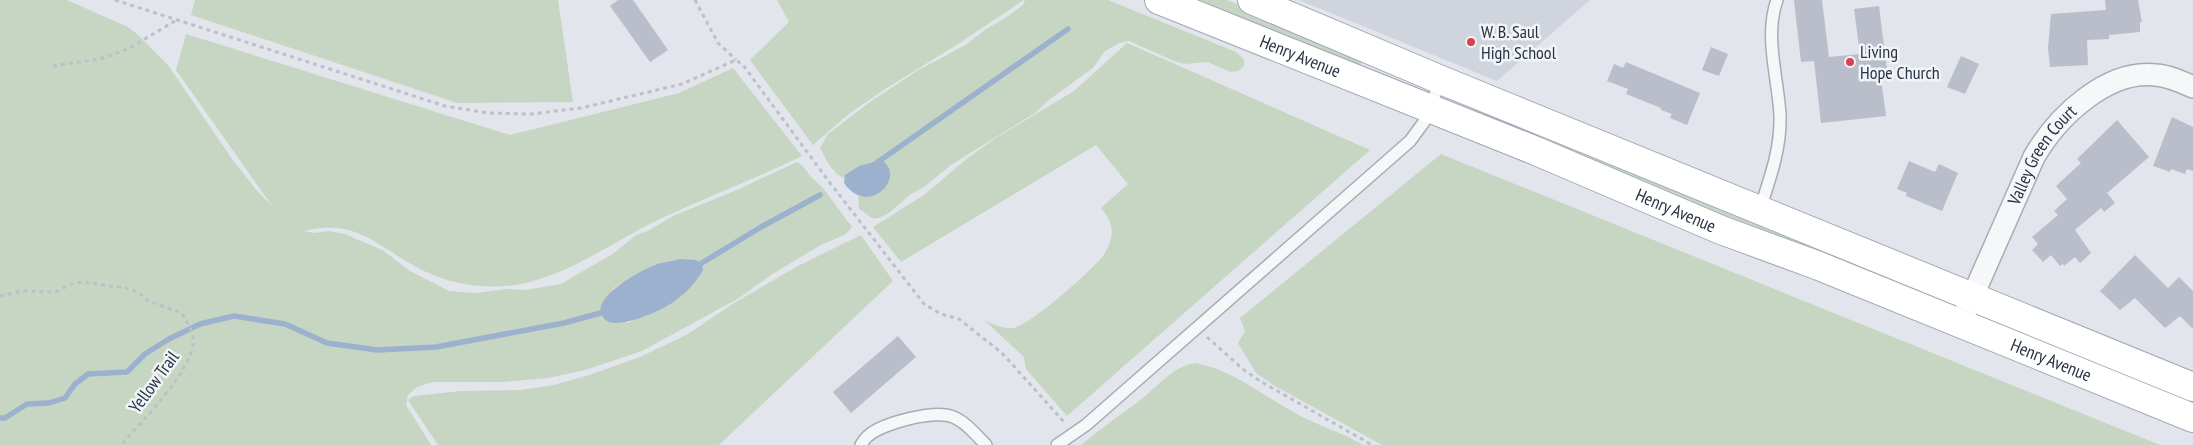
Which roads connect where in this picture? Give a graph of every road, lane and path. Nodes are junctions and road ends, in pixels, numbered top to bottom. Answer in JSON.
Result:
{"nodes":[{"id":1,"x":115,"y":0,"type":"edge"},
{"id":2,"x":695,"y":0,"type":"edge"},
{"id":3,"x":1159,"y":0,"type":"edge"},
{"id":4,"x":1252,"y":0,"type":"edge"},
{"id":5,"x":1777,"y":0,"type":"edge"},
{"id":6,"x":176,"y":20,"type":"junction"},
{"id":7,"x":736,"y":60,"type":"junction"},
{"id":8,"x":53,"y":66,"type":"dead end"},
{"id":9,"x":1441,"y":80,"type":"junction"},
{"id":10,"x":2193,"y":87,"type":"edge"},
{"id":11,"x":1430,"y":108,"type":"junction"},
{"id":12,"x":1760,"y":209,"type":"junction"},
{"id":13,"x":0,"y":296,"type":"edge"},
{"id":14,"x":1972,"y":296,"type":"junction"},
{"id":15,"x":1960,"y":324,"type":"junction"},
{"id":16,"x":1197,"y":328,"type":"junction"},
{"id":17,"x":2193,"y":387,"type":"edge"},
{"id":18,"x":2193,"y":418,"type":"edge"},
{"id":19,"x":1074,"y":434,"type":"junction"},
{"id":20,"x":121,"y":445,"type":"edge"},
{"id":21,"x":861,"y":445,"type":"edge"},
{"id":22,"x":986,"y":445,"type":"edge"},
{"id":23,"x":1058,"y":445,"type":"edge"},
{"id":24,"x":1372,"y":445,"type":"edge"}],
"edges":[{"from":1,"to":6,"type":"path"},
{"from":2,"to":7,"type":"path"},
{"from":3,"to":11,"type":"main road","name":"Henry Avenue"},
{"from":4,"to":9,"type":"main road","name":"Henry Avenue"},
{"from":5,"to":12,"type":"lane"},
{"from":6,"to":7,"type":"path"},
{"from":6,"to":8,"type":"path"},
{"from":7,"to":19,"type":"path"},
{"from":9,"to":11,"type":"lane"},
{"from":9,"to":12,"type":"main road","name":"Henry Avenue"},
{"from":10,"to":14,"type":"street","name":"Valley Green Court"},
{"from":11,"to":15,"type":"main road","name":"Henry Avenue"},
{"from":11,"to":16,"type":"lane"},
{"from":12,"to":14,"type":"main road","name":"Henry Avenue"},
{"from":13,"to":20,"type":"path","name":"Yellow Trail"},
{"from":14,"to":15,"type":"street","name":"Valley Green Court"},
{"from":14,"to":17,"type":"main road","name":"Henry Avenue"},
{"from":15,"to":18,"type":"main road","name":"Henry Avenue"},
{"from":16,"to":19,"type":"lane"},
{"from":16,"to":24,"type":"path"},
{"from":19,"to":23,"type":"lane"},
{"from":21,"to":22,"type":"lane"}]}
